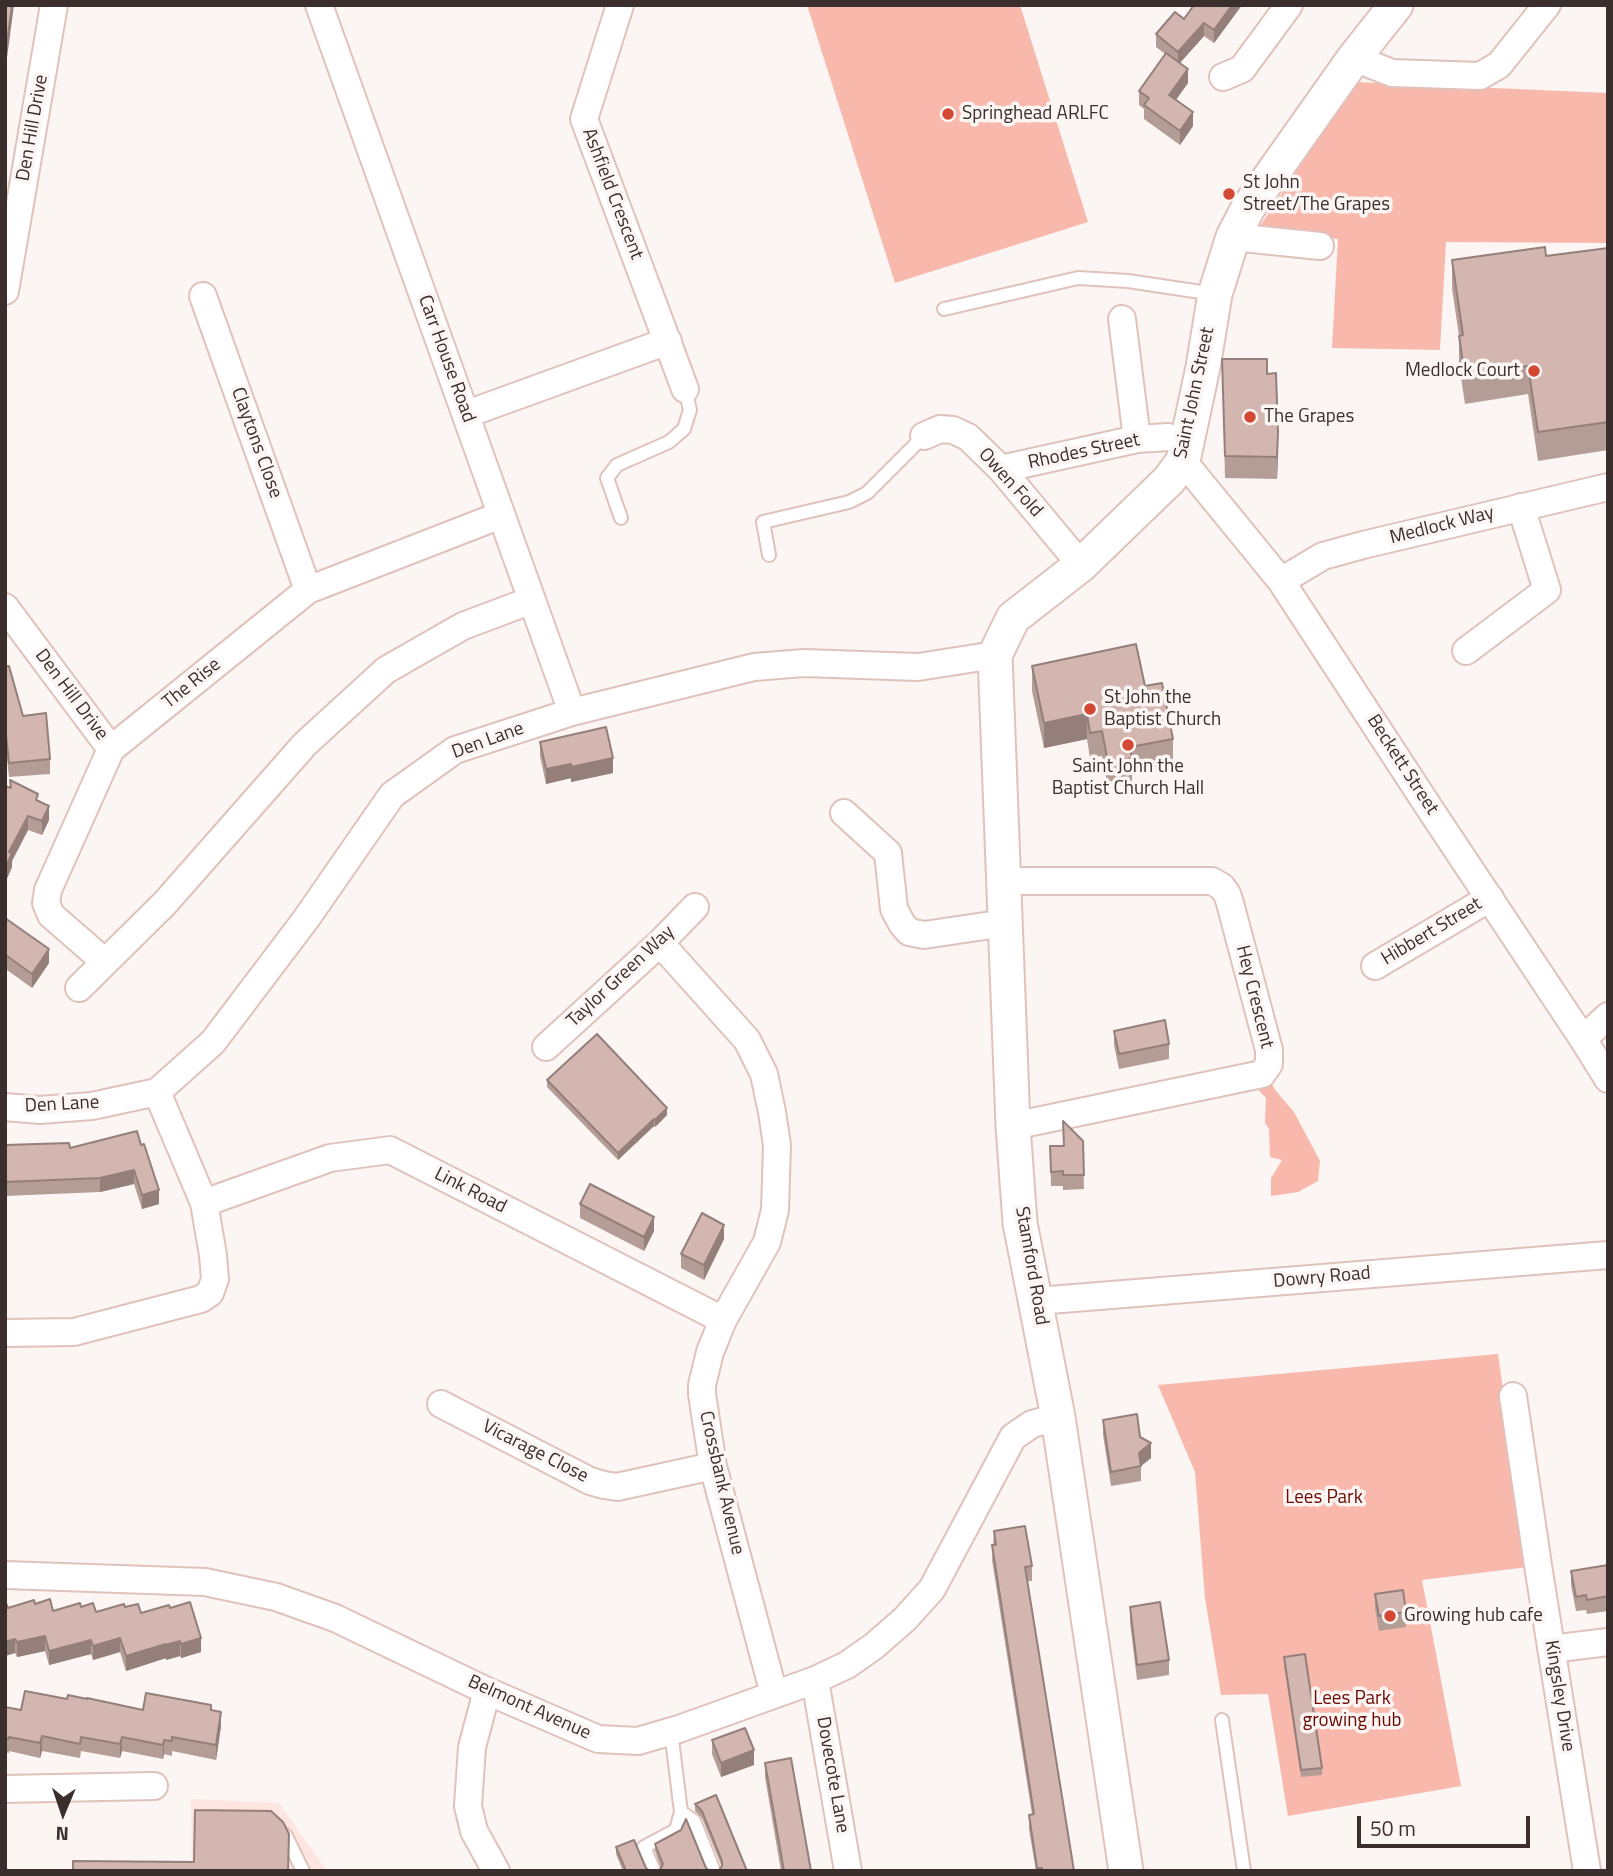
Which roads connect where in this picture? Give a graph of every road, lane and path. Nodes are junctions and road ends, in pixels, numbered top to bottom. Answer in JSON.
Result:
{"nodes":[{"id":1,"x":54,"y":5,"type":"edge"},
{"id":2,"x":319,"y":5,"type":"edge"},
{"id":3,"x":620,"y":5,"type":"edge"},
{"id":4,"x":1289,"y":5,"type":"edge"},
{"id":5,"x":1396,"y":5,"type":"edge"},
{"id":6,"x":1547,"y":5,"type":"edge"},
{"id":7,"x":1354,"y":58,"type":"junction"},
{"id":8,"x":1223,"y":77,"type":"dead end"},
{"id":9,"x":1233,"y":237,"type":"junction"},
{"id":10,"x":1321,"y":246,"type":"dead end"},
{"id":11,"x":5,"y":291,"type":"edge"},
{"id":12,"x":1215,"y":294,"type":"junction"},
{"id":13,"x":203,"y":296,"type":"dead end"},
{"id":14,"x":944,"y":309,"type":"dead end"},
{"id":15,"x":1122,"y":319,"type":"dead end"},
{"id":16,"x":668,"y":341,"type":"junction"},
{"id":17,"x":685,"y":389,"type":"joint"},
{"id":18,"x":467,"y":414,"type":"junction"},
{"id":19,"x":925,"y":436,"type":"joint"},
{"id":20,"x":1137,"y":439,"type":"junction"},
{"id":21,"x":1175,"y":449,"type":"junction"},
{"id":22,"x":1001,"y":469,"type":"junction"},
{"id":23,"x":1608,"y":487,"type":"edge"},
{"id":24,"x":1521,"y":508,"type":"junction"},
{"id":25,"x":501,"y":515,"type":"junction"},
{"id":26,"x":621,"y":518,"type":"dead end"},
{"id":27,"x":769,"y":555,"type":"dead end"},
{"id":28,"x":1081,"y":565,"type":"junction"},
{"id":29,"x":1281,"y":581,"type":"junction"},
{"id":30,"x":308,"y":590,"type":"junction"},
{"id":31,"x":532,"y":600,"type":"junction"},
{"id":32,"x":5,"y":607,"type":"edge"},
{"id":33,"x":1466,"y":652,"type":"dead end"},
{"id":34,"x":995,"y":655,"type":"junction"},
{"id":35,"x":572,"y":712,"type":"junction"},
{"id":36,"x":111,"y":749,"type":"junction"},
{"id":37,"x":844,"y":813,"type":"dead end"},
{"id":38,"x":1003,"y":881,"type":"junction"},
{"id":39,"x":1490,"y":898,"type":"junction"},
{"id":40,"x":695,"y":907,"type":"dead end"},
{"id":41,"x":1005,"y":923,"type":"junction"},
{"id":42,"x":660,"y":943,"type":"junction"},
{"id":43,"x":105,"y":962,"type":"junction"},
{"id":44,"x":1375,"y":966,"type":"dead end"},
{"id":45,"x":79,"y":988,"type":"dead end"},
{"id":46,"x":1608,"y":1016,"type":"edge"},
{"id":47,"x":1583,"y":1039,"type":"junction"},
{"id":48,"x":546,"y":1047,"type":"dead end"},
{"id":49,"x":1608,"y":1079,"type":"edge"},
{"id":50,"x":157,"y":1092,"type":"junction"},
{"id":51,"x":5,"y":1107,"type":"edge"},
{"id":52,"x":1013,"y":1126,"type":"junction"},
{"id":53,"x":204,"y":1203,"type":"junction"},
{"id":54,"x":1608,"y":1255,"type":"edge"},
{"id":55,"x":1037,"y":1301,"type":"junction"},
{"id":56,"x":723,"y":1320,"type":"junction"},
{"id":57,"x":5,"y":1333,"type":"edge"},
{"id":58,"x":1513,"y":1396,"type":"dead end"},
{"id":59,"x":441,"y":1404,"type":"dead end"},
{"id":60,"x":1058,"y":1417,"type":"junction"},
{"id":61,"x":713,"y":1466,"type":"junction"},
{"id":62,"x":5,"y":1575,"type":"edge"},
{"id":63,"x":1608,"y":1642,"type":"edge"},
{"id":64,"x":1551,"y":1649,"type":"junction"},
{"id":65,"x":816,"y":1680,"type":"junction"},
{"id":66,"x":487,"y":1691,"type":"junction"},
{"id":67,"x":774,"y":1694,"type":"junction"},
{"id":68,"x":1222,"y":1720,"type":"dead end"},
{"id":69,"x":671,"y":1731,"type":"junction"},
{"id":70,"x":154,"y":1786,"type":"dead end"},
{"id":71,"x":5,"y":1789,"type":"edge"},
{"id":72,"x":681,"y":1812,"type":"junction"},
{"id":73,"x":268,"y":1821,"type":"edge"},
{"id":74,"x":1608,"y":1870,"type":"edge"},
{"id":75,"x":303,"y":1871,"type":"edge"},
{"id":76,"x":496,"y":1871,"type":"edge"},
{"id":77,"x":654,"y":1871,"type":"edge"},
{"id":78,"x":714,"y":1871,"type":"edge"},
{"id":79,"x":848,"y":1871,"type":"edge"},
{"id":80,"x":1126,"y":1871,"type":"edge"},
{"id":81,"x":1244,"y":1871,"type":"edge"},
{"id":82,"x":1587,"y":1871,"type":"edge"},
{"id":83,"x":1602,"y":1871,"type":"edge"}],
"edges":[{"from":1,"to":11,"type":"street","name":"Den Hill Drive"},
{"from":2,"to":18,"type":"street","name":"Carr House Road"},
{"from":3,"to":16,"type":"street","name":"Ashfield Crescent"},
{"from":4,"to":8,"type":"street"},
{"from":5,"to":7,"type":"street","name":"Saint John Street"},
{"from":6,"to":7,"type":"street"},
{"from":7,"to":9,"type":"street","name":"Saint John Street"},
{"from":9,"to":10,"type":"street"},
{"from":9,"to":12,"type":"street","name":"Saint John Street"},
{"from":12,"to":14,"type":"lane"},
{"from":12,"to":21,"type":"street","name":"Saint John Street"},
{"from":13,"to":30,"type":"street","name":"Claytons Close"},
{"from":15,"to":20,"type":"street"},
{"from":16,"to":17,"type":"street","name":"Ashfield Crescent"},
{"from":16,"to":18,"type":"street"},
{"from":17,"to":26,"type":"lane"},
{"from":18,"to":25,"type":"street","name":"Carr House Road"},
{"from":19,"to":22,"type":"street","name":"Owen Fold"},
{"from":19,"to":27,"type":"lane"},
{"from":20,"to":21,"type":"street","name":"Rhodes Street"},
{"from":20,"to":22,"type":"street","name":"Rhodes Street"},
{"from":21,"to":28,"type":"street","name":"Saint John Street"},
{"from":21,"to":29,"type":"street","name":"Beckett Street"},
{"from":22,"to":28,"type":"street","name":"Owen Fold"},
{"from":23,"to":24,"type":"street","name":"Medlock Way"},
{"from":24,"to":29,"type":"street","name":"Medlock Way"},
{"from":24,"to":33,"type":"street"},
{"from":25,"to":30,"type":"street","name":"The Rise"},
{"from":25,"to":31,"type":"street","name":"Carr House Road"},
{"from":28,"to":34,"type":"street","name":"Saint John Street"},
{"from":29,"to":39,"type":"street","name":"Beckett Street"},
{"from":30,"to":36,"type":"street","name":"The Rise"},
{"from":31,"to":35,"type":"street","name":"Carr House Road"},
{"from":31,"to":43,"type":"street"},
{"from":32,"to":36,"type":"street","name":"Den Hill Drive"},
{"from":34,"to":35,"type":"street","name":"Den Lane"},
{"from":34,"to":38,"type":"street","name":"Stamford Road"},
{"from":35,"to":50,"type":"street","name":"Den Lane"},
{"from":36,"to":43,"type":"street","name":"The Rise"},
{"from":37,"to":41,"type":"street"},
{"from":38,"to":41,"type":"street","name":"Stamford Road"},
{"from":38,"to":52,"type":"street","name":"Hey Crescent"},
{"from":39,"to":44,"type":"street","name":"Hibbert Street"},
{"from":39,"to":47,"type":"street","name":"Beckett Street"},
{"from":40,"to":42,"type":"street","name":"Taylor Green Way"},
{"from":41,"to":52,"type":"street","name":"Stamford Road"},
{"from":42,"to":48,"type":"street","name":"Taylor Green Way"},
{"from":42,"to":56,"type":"street","name":"Crossbank Avenue"},
{"from":43,"to":45,"type":"street"},
{"from":46,"to":47,"type":"street"},
{"from":47,"to":49,"type":"street","name":"Beckett Street"},
{"from":50,"to":51,"type":"street","name":"Den Lane"},
{"from":50,"to":53,"type":"street"},
{"from":52,"to":55,"type":"street","name":"Stamford Road"},
{"from":53,"to":56,"type":"street","name":"Link Road"},
{"from":53,"to":57,"type":"street"},
{"from":54,"to":55,"type":"street","name":"Dowry Road"},
{"from":55,"to":60,"type":"street","name":"Stamford Road"},
{"from":56,"to":61,"type":"street","name":"Crossbank Avenue"},
{"from":58,"to":64,"type":"street","name":"Kingsley Drive"},
{"from":59,"to":61,"type":"street","name":"Vicarage Close"},
{"from":60,"to":65,"type":"street","name":"Belmont Avenue"},
{"from":60,"to":80,"type":"street","name":"Stamford Road"},
{"from":61,"to":67,"type":"street","name":"Crossbank Avenue"},
{"from":62,"to":66,"type":"street","name":"Belmont Avenue"},
{"from":63,"to":64,"type":"street"},
{"from":64,"to":82,"type":"street","name":"Kingsley Drive"},
{"from":65,"to":67,"type":"street","name":"Belmont Avenue"},
{"from":65,"to":79,"type":"street","name":"Dovecote Lane"},
{"from":66,"to":69,"type":"street","name":"Belmont Avenue"},
{"from":66,"to":76,"type":"street"},
{"from":67,"to":69,"type":"street","name":"Belmont Avenue"},
{"from":68,"to":81,"type":"lane"},
{"from":69,"to":72,"type":"lane"},
{"from":70,"to":71,"type":"street"},
{"from":72,"to":77,"type":"lane"},
{"from":72,"to":78,"type":"lane"},
{"from":73,"to":75,"type":"lane"},
{"from":74,"to":83,"type":"street"}]}
